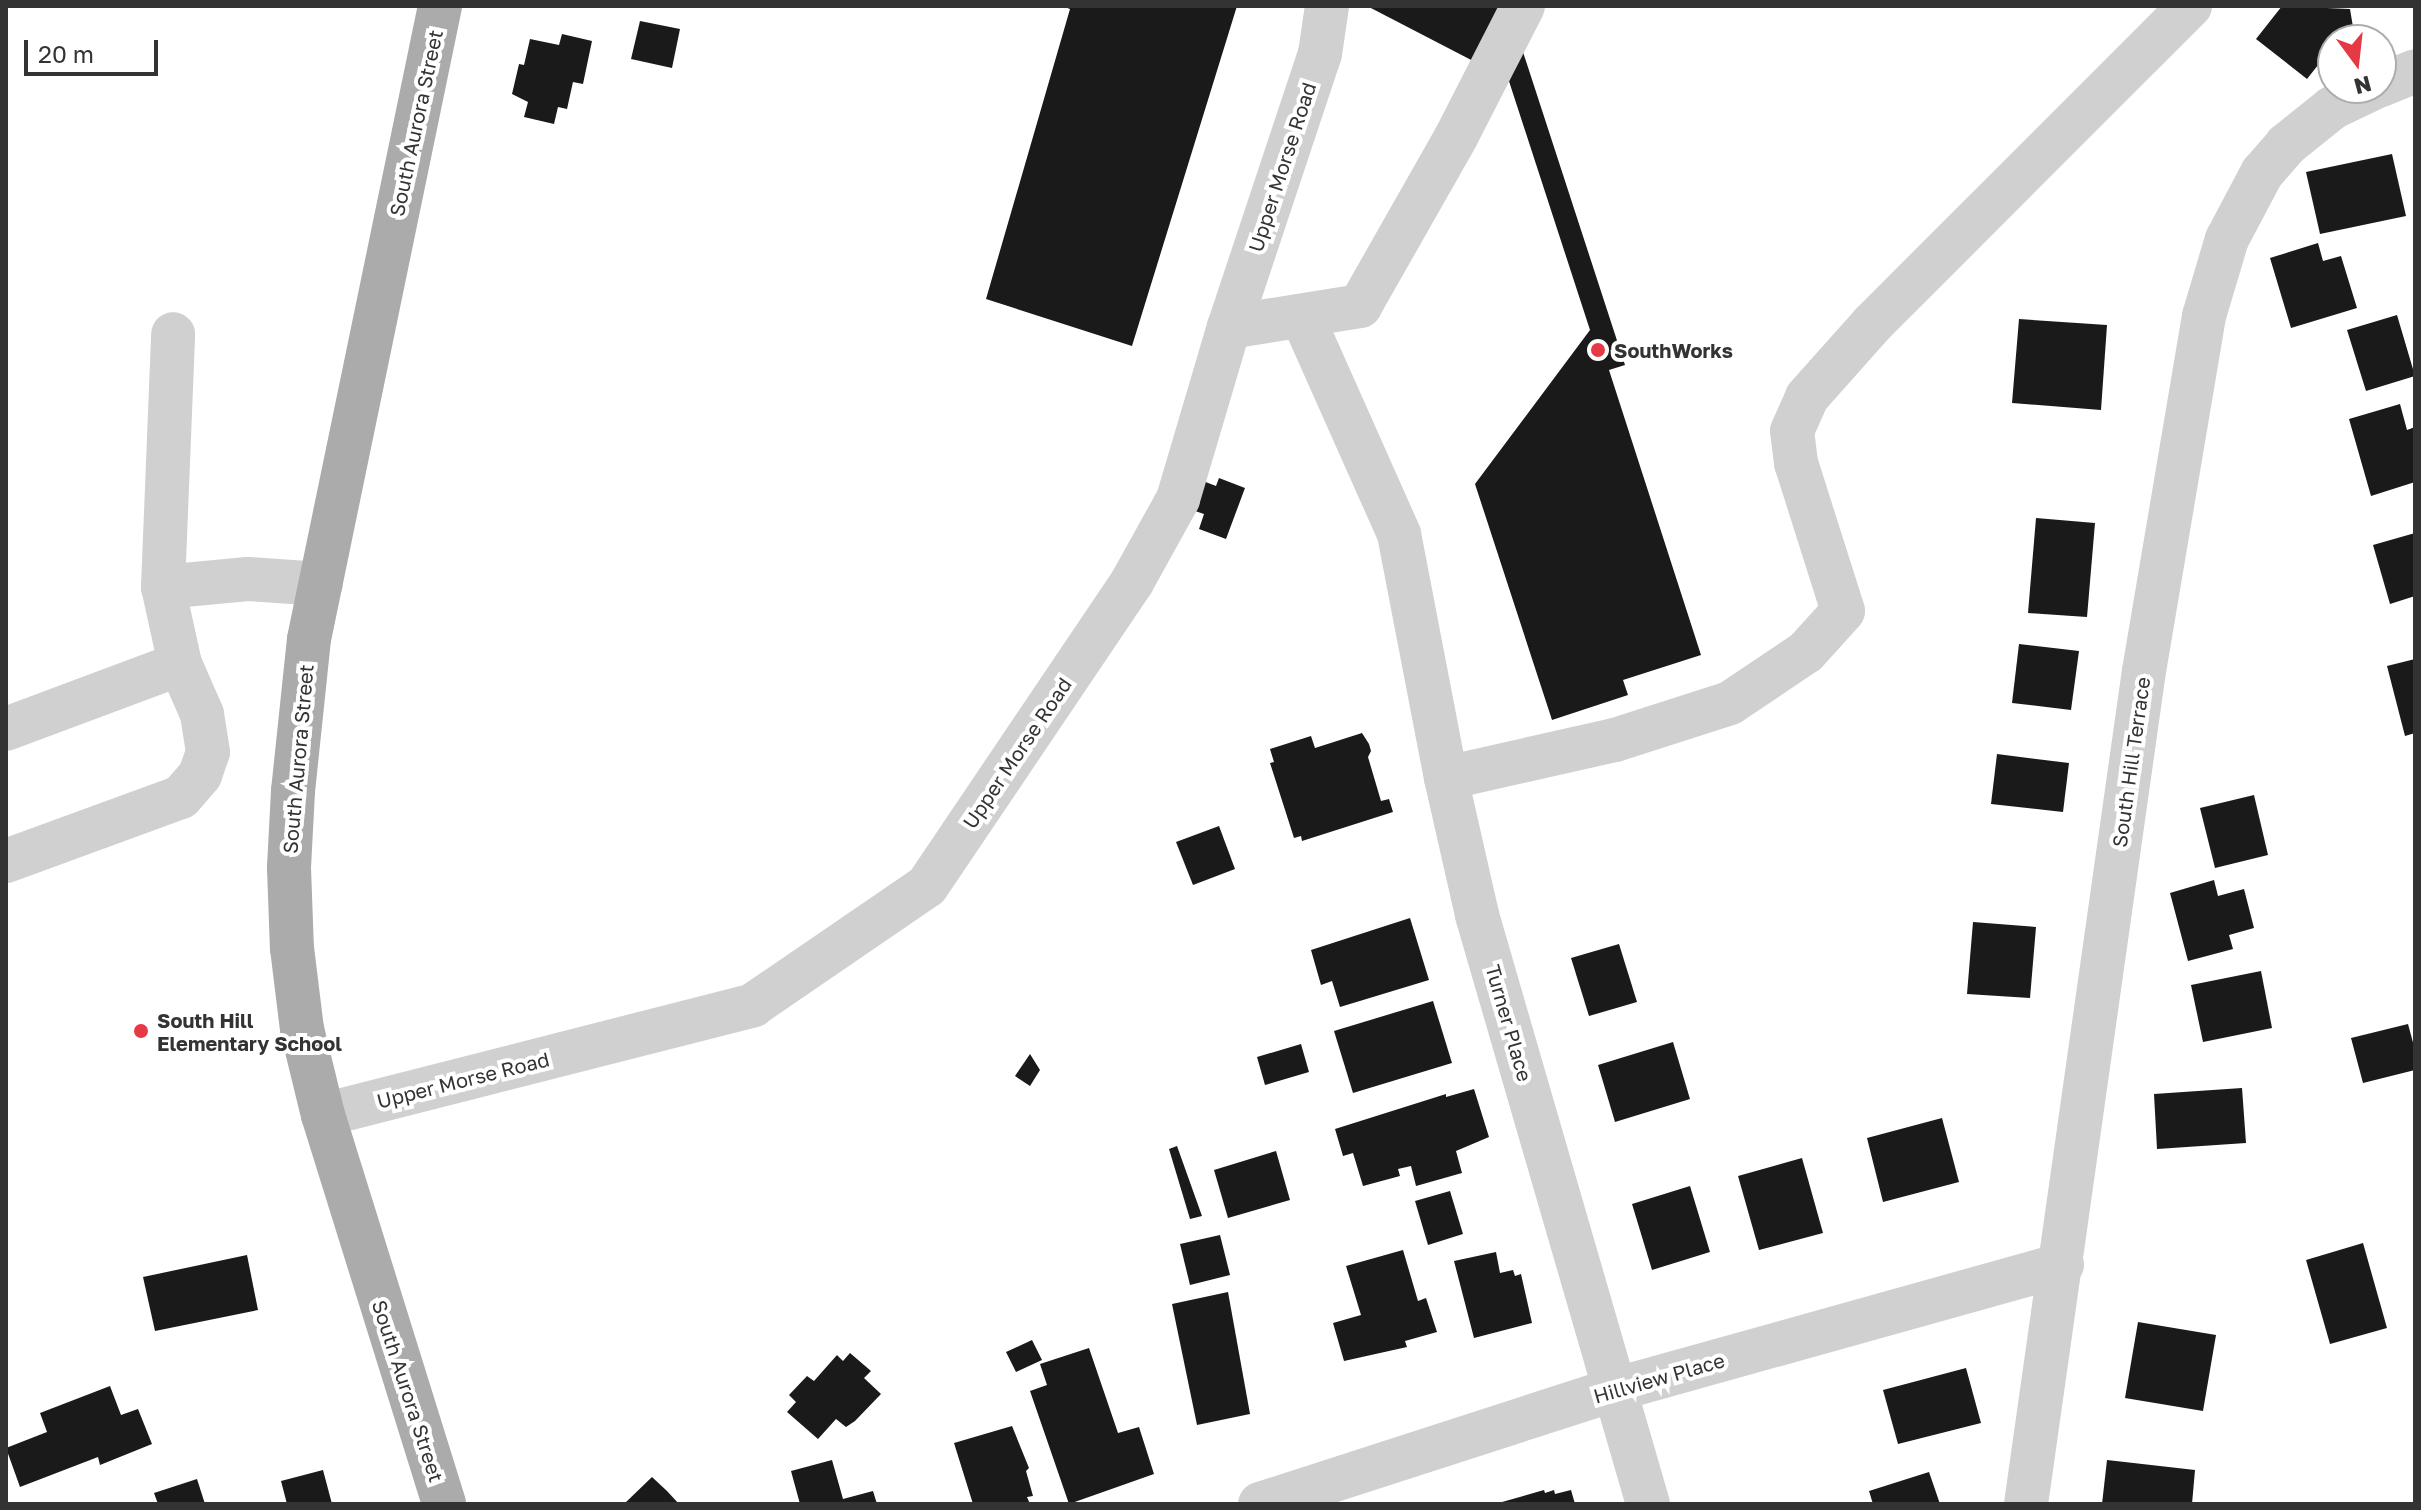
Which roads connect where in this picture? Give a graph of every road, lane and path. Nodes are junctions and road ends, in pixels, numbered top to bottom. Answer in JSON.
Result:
{"nodes":[{"id":1,"x":440,"y":6,"type":"edge"},
{"id":2,"x":1327,"y":6,"type":"edge"},
{"id":3,"x":1523,"y":6,"type":"edge"},
{"id":4,"x":2190,"y":6,"type":"edge"},
{"id":5,"x":2340,"y":104,"type":"edge"},
{"id":6,"x":1302,"y":316,"type":"junction"},
{"id":7,"x":1229,"y":327,"type":"junction"},
{"id":8,"x":173,"y":334,"type":"dead end"},
{"id":9,"x":321,"y":584,"type":"junction"},
{"id":10,"x":163,"y":587,"type":"junction"},
{"id":11,"x":180,"y":664,"type":"junction"},
{"id":12,"x":6,"y":729,"type":"edge"},
{"id":13,"x":1446,"y":778,"type":"junction"},
{"id":14,"x":6,"y":861,"type":"edge"},
{"id":15,"x":323,"y":1115,"type":"junction"},
{"id":16,"x":2062,"y":1265,"type":"junction"},
{"id":17,"x":1617,"y":1389,"type":"junction"},
{"id":18,"x":444,"y":1504,"type":"edge"},
{"id":19,"x":1260,"y":1504,"type":"edge"},
{"id":20,"x":1648,"y":1504,"type":"edge"},
{"id":21,"x":2026,"y":1504,"type":"edge"}],
"edges":[{"from":1,"to":9,"type":"main road","name":"South Aurora Street"},
{"from":2,"to":7,"type":"street","name":"Upper Morse Road"},
{"from":3,"to":6,"type":"street"},
{"from":4,"to":13,"type":"street"},
{"from":5,"to":16,"type":"street","name":"South Hill Terrace"},
{"from":6,"to":7,"type":"street"},
{"from":6,"to":13,"type":"street","name":"Turner Place"},
{"from":7,"to":15,"type":"street","name":"Upper Morse Road"},
{"from":8,"to":10,"type":"street"},
{"from":9,"to":10,"type":"street"},
{"from":9,"to":15,"type":"main road","name":"South Aurora Street"},
{"from":10,"to":11,"type":"street"},
{"from":11,"to":12,"type":"street"},
{"from":11,"to":14,"type":"street"},
{"from":13,"to":17,"type":"street","name":"Turner Place"},
{"from":15,"to":18,"type":"main road","name":"South Aurora Street"},
{"from":16,"to":17,"type":"street","name":"Hillview Place"},
{"from":16,"to":21,"type":"street","name":"South Hill Terrace"},
{"from":17,"to":19,"type":"street","name":"Hillview Place"},
{"from":17,"to":20,"type":"street","name":"Turner Place"}]}
